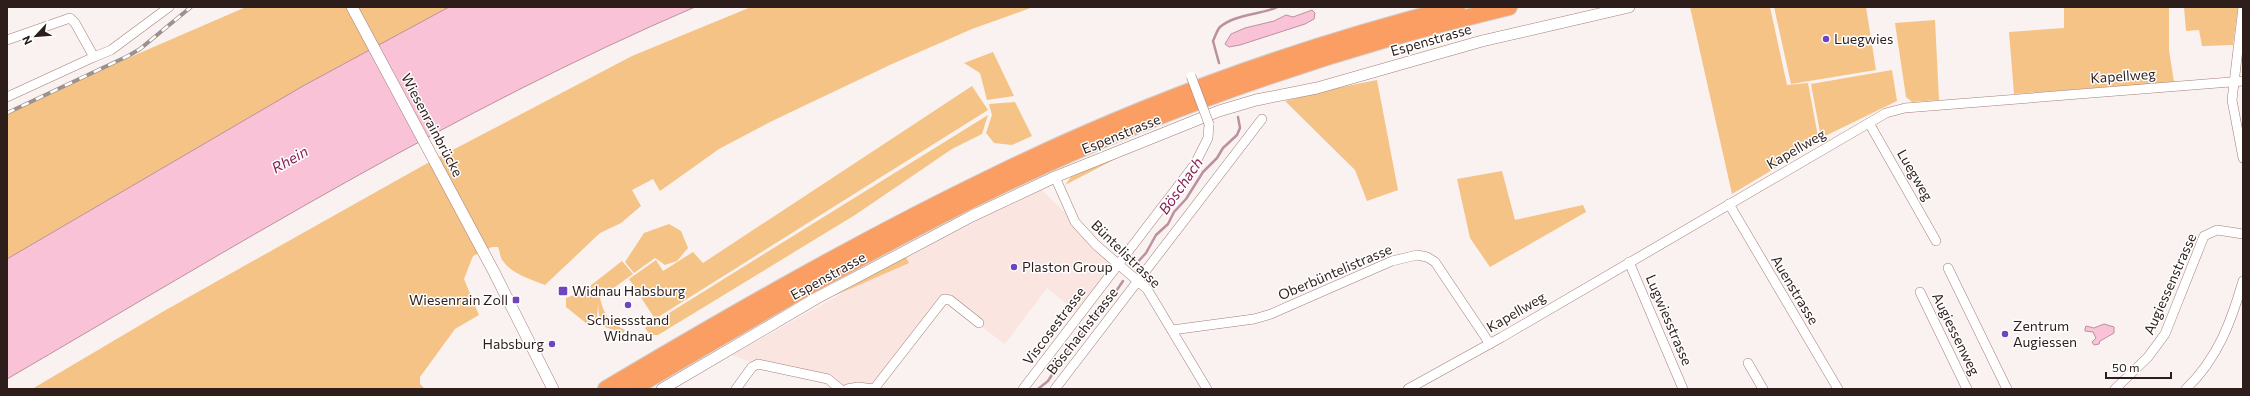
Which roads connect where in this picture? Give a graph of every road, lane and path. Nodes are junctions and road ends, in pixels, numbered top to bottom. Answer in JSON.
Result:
{"nodes":[{"id":1,"x":169,"y":7,"type":"edge"},
{"id":2,"x":352,"y":7,"type":"edge"},
{"id":3,"x":1457,"y":7,"type":"edge"},
{"id":4,"x":1509,"y":7,"type":"edge"},
{"id":5,"x":1629,"y":7,"type":"edge"},
{"id":6,"x":2243,"y":7,"type":"edge"},
{"id":7,"x":7,"y":40,"type":"edge"},
{"id":8,"x":94,"y":57,"type":"junction"},
{"id":9,"x":1191,"y":76,"type":"dead end"},
{"id":10,"x":2243,"y":82,"type":"edge"},
{"id":11,"x":2233,"y":83,"type":"junction"},
{"id":12,"x":7,"y":97,"type":"edge"},
{"id":13,"x":1262,"y":119,"type":"dead end"},
{"id":14,"x":1869,"y":123,"type":"junction"},
{"id":15,"x":2243,"y":158,"type":"edge"},
{"id":16,"x":1055,"y":177,"type":"junction"},
{"id":17,"x":1729,"y":204,"type":"junction"},
{"id":18,"x":2243,"y":234,"type":"edge"},
{"id":19,"x":1936,"y":241,"type":"dead end"},
{"id":20,"x":1629,"y":262,"type":"junction"},
{"id":21,"x":1119,"y":266,"type":"junction"},
{"id":22,"x":1948,"y":268,"type":"dead end"},
{"id":23,"x":2243,"y":281,"type":"edge"},
{"id":24,"x":1139,"y":282,"type":"junction"},
{"id":25,"x":1920,"y":292,"type":"dead end"},
{"id":26,"x":979,"y":324,"type":"dead end"},
{"id":27,"x":1172,"y":330,"type":"junction"},
{"id":28,"x":1490,"y":344,"type":"junction"},
{"id":29,"x":1748,"y":363,"type":"dead end"},
{"id":30,"x":553,"y":389,"type":"edge"},
{"id":31,"x":606,"y":389,"type":"edge"},
{"id":32,"x":632,"y":389,"type":"edge"},
{"id":33,"x":662,"y":389,"type":"edge"},
{"id":34,"x":736,"y":389,"type":"edge"},
{"id":35,"x":840,"y":389,"type":"edge"},
{"id":36,"x":847,"y":389,"type":"edge"},
{"id":37,"x":874,"y":389,"type":"edge"},
{"id":38,"x":1023,"y":389,"type":"edge"},
{"id":39,"x":1055,"y":389,"type":"edge"},
{"id":40,"x":1207,"y":389,"type":"edge"},
{"id":41,"x":1408,"y":389,"type":"edge"},
{"id":42,"x":1683,"y":389,"type":"edge"},
{"id":43,"x":1763,"y":389,"type":"edge"},
{"id":44,"x":1838,"y":389,"type":"edge"},
{"id":45,"x":1967,"y":389,"type":"edge"},
{"id":46,"x":2007,"y":389,"type":"edge"},
{"id":47,"x":2115,"y":389,"type":"edge"},
{"id":48,"x":2186,"y":389,"type":"edge"}],
"edges":[{"from":1,"to":8,"type":"street"},
{"from":2,"to":30,"type":"street","name":"Wiesenrainbrücke"},
{"from":3,"to":31,"type":"highway"},
{"from":4,"to":32,"type":"highway"},
{"from":5,"to":16,"type":"street","name":"Espenstrasse"},
{"from":6,"to":11,"type":"street"},
{"from":7,"to":8,"type":"street"},
{"from":8,"to":12,"type":"street"},
{"from":9,"to":21,"type":"street","name":"Viscosestrasse","bridge":true},
{"from":10,"to":11,"type":"street","name":"Kapellweg"},
{"from":11,"to":14,"type":"street","name":"Kapellweg"},
{"from":11,"to":15,"type":"street"},
{"from":13,"to":24,"type":"street","name":"Böschachstrasse"},
{"from":14,"to":17,"type":"street","name":"Kapellweg"},
{"from":14,"to":19,"type":"street","name":"Luegweg"},
{"from":16,"to":21,"type":"street","name":"Büntelistrasse"},
{"from":16,"to":33,"type":"street","name":"Espenstrasse"},
{"from":17,"to":20,"type":"street","name":"Kapellweg"},
{"from":17,"to":44,"type":"street","name":"Auenstrasse"},
{"from":18,"to":47,"type":"street","name":"Augiessenstrasse"},
{"from":20,"to":28,"type":"street","name":"Kapellweg"},
{"from":20,"to":42,"type":"street","name":"Lugwiesstrasse"},
{"from":21,"to":24,"type":"street","name":"Büntelistrasse"},
{"from":21,"to":38,"type":"street","name":"Viscosestrasse"},
{"from":22,"to":46,"type":"street"},
{"from":23,"to":48,"type":"street"},
{"from":24,"to":27,"type":"street","name":"Büntelistrasse"},
{"from":24,"to":39,"type":"street","name":"Böschachstrasse"},
{"from":25,"to":45,"type":"street","name":"Augiessenweg"},
{"from":26,"to":37,"type":"street"},
{"from":27,"to":28,"type":"street","name":"Oberbüntelistrasse"},
{"from":27,"to":40,"type":"street","name":"Büntelistrasse"},
{"from":28,"to":41,"type":"street","name":"Kapellweg"},
{"from":29,"to":43,"type":"street"},
{"from":34,"to":35,"type":"street"},
{"from":36,"to":37,"type":"street"}]}
